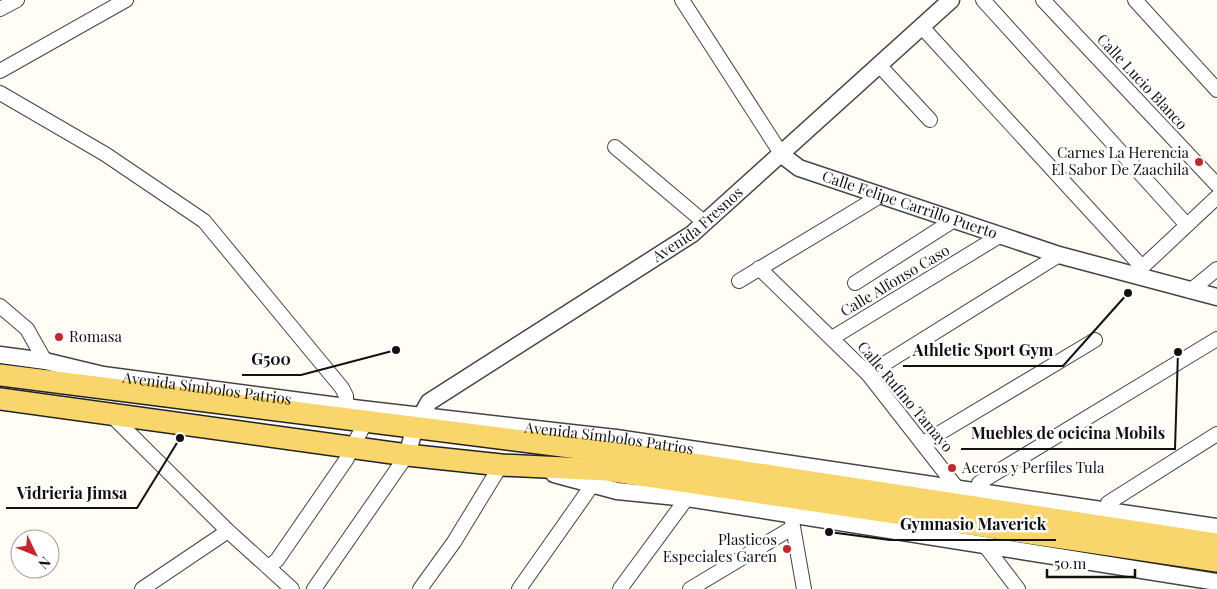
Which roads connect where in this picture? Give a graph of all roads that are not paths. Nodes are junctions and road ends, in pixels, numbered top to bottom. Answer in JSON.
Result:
{"nodes":[{"id":1,"x":16,"y":0,"type":"edge"},
{"id":2,"x":126,"y":0,"type":"edge"},
{"id":3,"x":682,"y":0,"type":"edge"},
{"id":4,"x":951,"y":0,"type":"edge"},
{"id":5,"x":983,"y":0,"type":"edge"},
{"id":6,"x":1043,"y":0,"type":"edge"},
{"id":7,"x":1135,"y":0,"type":"edge"},
{"id":8,"x":0,"y":9,"type":"edge"},
{"id":9,"x":921,"y":26,"type":"junction"},
{"id":10,"x":879,"y":65,"type":"junction"},
{"id":11,"x":0,"y":71,"type":"edge"},
{"id":12,"x":1217,"y":90,"type":"edge"},
{"id":13,"x":0,"y":93,"type":"edge"},
{"id":14,"x":930,"y":120,"type":"dead end"},
{"id":15,"x":615,"y":147,"type":"dead end"},
{"id":16,"x":782,"y":155,"type":"junction"},
{"id":17,"x":1217,"y":185,"type":"edge"},
{"id":18,"x":880,"y":196,"type":"junction"},
{"id":19,"x":1217,"y":197,"type":"edge"},
{"id":20,"x":954,"y":220,"type":"junction"},
{"id":21,"x":704,"y":223,"type":"junction"},
{"id":22,"x":1186,"y":224,"type":"junction"},
{"id":23,"x":1001,"y":235,"type":"junction"},
{"id":24,"x":1059,"y":254,"type":"junction"},
{"id":25,"x":759,"y":268,"type":"junction"},
{"id":26,"x":1217,"y":268,"type":"edge"},
{"id":27,"x":1139,"y":271,"type":"junction"},
{"id":28,"x":740,"y":282,"type":"dead end"},
{"id":29,"x":855,"y":283,"type":"dead end"},
{"id":30,"x":1190,"y":291,"type":"junction"},
{"id":31,"x":1217,"y":297,"type":"edge"},
{"id":32,"x":0,"y":306,"type":"edge"},
{"id":33,"x":832,"y":338,"type":"junction"},
{"id":34,"x":1217,"y":339,"type":"edge"},
{"id":35,"x":1096,"y":340,"type":"dead end"},
{"id":36,"x":0,"y":355,"type":"edge"},
{"id":37,"x":45,"y":361,"type":"junction"},
{"id":38,"x":868,"y":374,"type":"junction"},
{"id":39,"x":0,"y":375,"type":"edge"},
{"id":40,"x":0,"y":399,"type":"edge"},
{"id":41,"x":346,"y":407,"type":"junction"},
{"id":42,"x":112,"y":416,"type":"junction"},
{"id":43,"x":366,"y":421,"type":"junction"},
{"id":44,"x":418,"y":421,"type":"junction"},
{"id":45,"x":1217,"y":434,"type":"edge"},
{"id":46,"x":616,"y":438,"type":"junction"},
{"id":47,"x":923,"y":442,"type":"junction"},
{"id":48,"x":352,"y":447,"type":"junction"},
{"id":49,"x":406,"y":455,"type":"junction"},
{"id":50,"x":641,"y":456,"type":"junction"},
{"id":51,"x":501,"y":465,"type":"junction"},
{"id":52,"x":526,"y":466,"type":"junction"},
{"id":53,"x":593,"y":484,"type":"junction"},
{"id":54,"x":957,"y":488,"type":"junction"},
{"id":55,"x":978,"y":490,"type":"junction"},
{"id":56,"x":687,"y":498,"type":"junction"},
{"id":57,"x":1107,"y":509,"type":"junction"},
{"id":58,"x":792,"y":521,"type":"junction"},
{"id":59,"x":1217,"y":527,"type":"edge"},
{"id":60,"x":228,"y":531,"type":"junction"},
{"id":61,"x":1217,"y":544,"type":"edge"},
{"id":62,"x":986,"y":547,"type":"junction"},
{"id":63,"x":1217,"y":561,"type":"edge"},
{"id":64,"x":269,"y":568,"type":"junction"},
{"id":65,"x":1217,"y":582,"type":"edge"},
{"id":66,"x":142,"y":589,"type":"edge"},
{"id":67,"x":292,"y":589,"type":"edge"},
{"id":68,"x":314,"y":589,"type":"edge"},
{"id":69,"x":420,"y":589,"type":"edge"},
{"id":70,"x":519,"y":589,"type":"edge"},
{"id":71,"x":620,"y":589,"type":"edge"},
{"id":72,"x":690,"y":589,"type":"edge"},
{"id":73,"x":804,"y":589,"type":"edge"},
{"id":74,"x":1018,"y":589,"type":"edge"}],
"edges":[{"from":1,"to":8,"type":"street"},
{"from":2,"to":11,"type":"street"},
{"from":3,"to":16,"type":"street","name":"Calle Felipe Carrillo Puerto"},
{"from":4,"to":9,"type":"street","name":"Avenida Fresnos"},
{"from":5,"to":22,"type":"street"},
{"from":6,"to":17,"type":"street","name":"Calle Lucio Blanco"},
{"from":7,"to":12,"type":"street"},
{"from":9,"to":10,"type":"street","name":"Avenida Fresnos"},
{"from":9,"to":27,"type":"street"},
{"from":10,"to":14,"type":"street"},
{"from":10,"to":16,"type":"street","name":"Avenida Fresnos"},
{"from":13,"to":41,"type":"street"},
{"from":15,"to":21,"type":"street"},
{"from":16,"to":18,"type":"street","name":"Calle Felipe Carrillo Puerto"},
{"from":16,"to":21,"type":"street","name":"Avenida Fresnos"},
{"from":18,"to":20,"type":"street","name":"Calle Felipe Carrillo Puerto"},
{"from":18,"to":25,"type":"street"},
{"from":19,"to":22,"type":"street"},
{"from":20,"to":23,"type":"street","name":"Calle Felipe Carrillo Puerto"},
{"from":20,"to":29,"type":"street"},
{"from":21,"to":44,"type":"street","name":"Avenida Fresnos"},
{"from":22,"to":27,"type":"street"},
{"from":23,"to":24,"type":"street","name":"Calle Felipe Carrillo Puerto"},
{"from":23,"to":33,"type":"street","name":"Calle Alfonso Caso"},
{"from":24,"to":27,"type":"street","name":"Calle Felipe Carrillo Puerto"},
{"from":24,"to":38,"type":"street"},
{"from":25,"to":28,"type":"street"},
{"from":25,"to":33,"type":"street","name":"Calle Rufino Tamayo"},
{"from":26,"to":30,"type":"street"},
{"from":27,"to":30,"type":"street","name":"Calle Felipe Carrillo Puerto"},
{"from":30,"to":31,"type":"street","name":"Calle Felipe Carrillo Puerto"},
{"from":32,"to":37,"type":"street"},
{"from":33,"to":38,"type":"street","name":"Calle Rufino Tamayo"},
{"from":34,"to":55,"type":"street"},
{"from":35,"to":47,"type":"street"},
{"from":36,"to":37,"type":"street","name":"Avenida Símbolos Patrios"},
{"from":37,"to":41,"type":"street","name":"Avenida Símbolos Patrios"},
{"from":38,"to":47,"type":"street","name":"Calle Rufino Tamayo"},
{"from":39,"to":43,"type":"main road","name":"Avenida Símbolos Patrios"},
{"from":40,"to":42,"type":"main road"},
{"from":41,"to":44,"type":"street","name":"Avenida Símbolos Patrios"},
{"from":42,"to":48,"type":"main road"},
{"from":42,"to":60,"type":"street"},
{"from":43,"to":44,"type":"main road","name":"Avenida Símbolos Patrios"},
{"from":43,"to":48,"type":"street"},
{"from":44,"to":46,"type":"street","name":"Avenida Símbolos Patrios"},
{"from":44,"to":49,"type":"street"},
{"from":44,"to":50,"type":"main road","name":"Avenida Símbolos Patrios"},
{"from":45,"to":57,"type":"street"},
{"from":46,"to":50,"type":"main road"},
{"from":46,"to":54,"type":"street","name":"Avenida Símbolos Patrios"},
{"from":47,"to":54,"type":"street","name":"Calle Rufino Tamayo"},
{"from":48,"to":49,"type":"main road"},
{"from":48,"to":64,"type":"street"},
{"from":49,"to":51,"type":"main road"},
{"from":49,"to":68,"type":"street"},
{"from":50,"to":61,"type":"main road","name":"Avenida Símbolos Patrios"},
{"from":51,"to":52,"type":"main road"},
{"from":51,"to":69,"type":"street"},
{"from":52,"to":53,"type":"street"},
{"from":52,"to":63,"type":"main road"},
{"from":53,"to":56,"type":"street"},
{"from":53,"to":70,"type":"street"},
{"from":54,"to":55,"type":"street","name":"Avenida Símbolos Patrios"},
{"from":55,"to":57,"type":"street","name":"Avenida Símbolos Patrios"},
{"from":56,"to":58,"type":"street"},
{"from":56,"to":71,"type":"street"},
{"from":57,"to":59,"type":"street","name":"Avenida Símbolos Patrios"},
{"from":58,"to":62,"type":"street"},
{"from":58,"to":72,"type":"street"},
{"from":58,"to":73,"type":"street"},
{"from":60,"to":64,"type":"street"},
{"from":60,"to":66,"type":"street"},
{"from":62,"to":65,"type":"street"},
{"from":62,"to":74,"type":"street"},
{"from":64,"to":67,"type":"street"}]}
